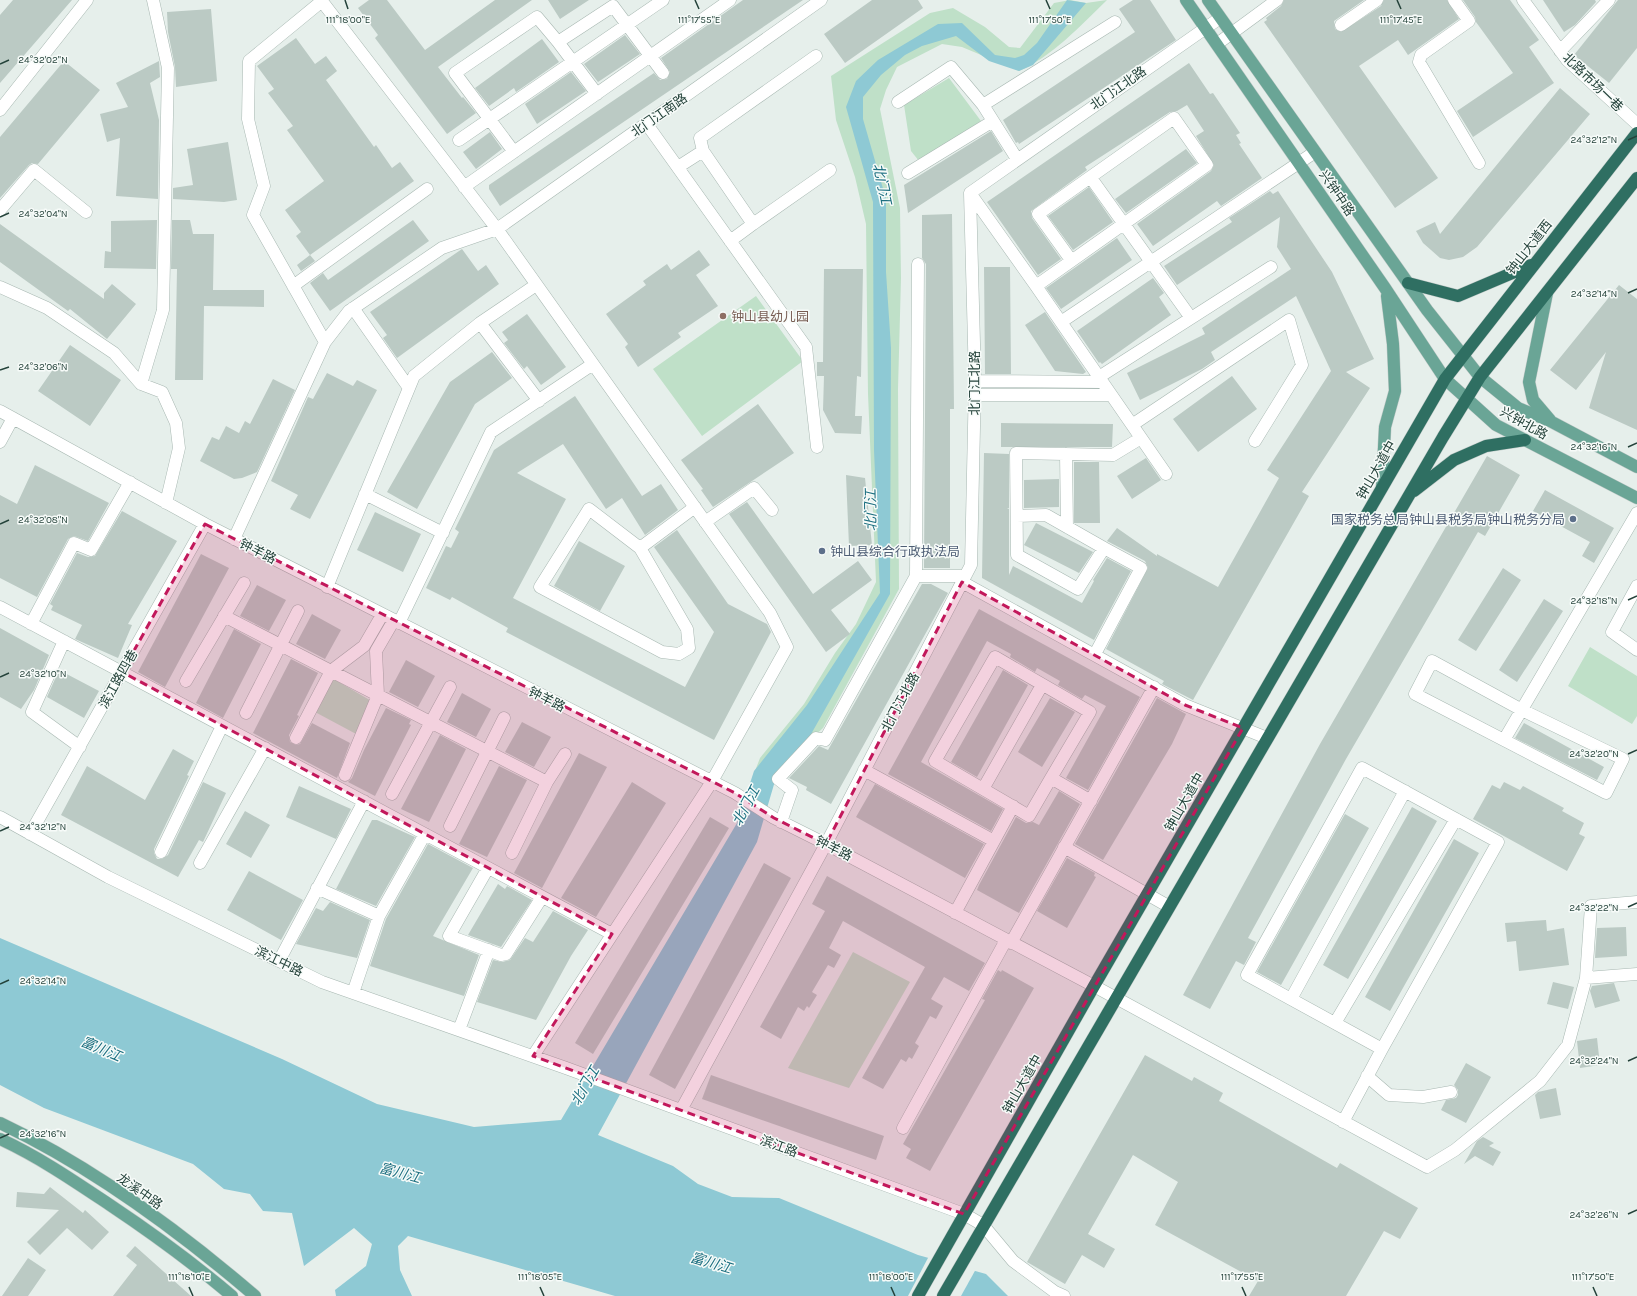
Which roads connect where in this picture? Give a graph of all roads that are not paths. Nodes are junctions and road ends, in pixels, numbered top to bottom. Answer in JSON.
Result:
{"nodes":[{"id":1,"x":87,"y":0,"type":"edge"},
{"id":2,"x":153,"y":0,"type":"edge"},
{"id":3,"x":321,"y":0,"type":"edge"},
{"id":4,"x":663,"y":0,"type":"edge"},
{"id":5,"x":730,"y":0,"type":"edge"},
{"id":6,"x":821,"y":0,"type":"edge"},
{"id":7,"x":1208,"y":0,"type":"edge"},
{"id":8,"x":1277,"y":0,"type":"edge"},
{"id":9,"x":1377,"y":0,"type":"edge"},
{"id":10,"x":1454,"y":0,"type":"edge"},
{"id":11,"x":1523,"y":0,"type":"edge"},
{"id":12,"x":1192,"y":2,"type":"edge"},
{"id":13,"x":1605,"y":2,"type":"edge"},
{"id":14,"x":1220,"y":18,"type":"junction"},
{"id":15,"x":1115,"y":22,"type":"dead end"},
{"id":16,"x":628,"y":24,"type":"junction"},
{"id":17,"x":1341,"y":25,"type":"dead end"},
{"id":18,"x":1206,"y":27,"type":"junction"},
{"id":19,"x":1231,"y":33,"type":"junction"},
{"id":20,"x":558,"y":42,"type":"junction"},
{"id":21,"x":1217,"y":44,"type":"junction"},
{"id":22,"x":1560,"y":51,"type":"junction"},
{"id":23,"x":650,"y":56,"type":"junction"},
{"id":24,"x":816,"y":56,"type":"dead end"},
{"id":25,"x":573,"y":62,"type":"junction"},
{"id":26,"x":664,"y":73,"type":"dead end"},
{"id":27,"x":597,"y":94,"type":"junction"},
{"id":28,"x":898,"y":102,"type":"dead end"},
{"id":29,"x":983,"y":106,"type":"junction"},
{"id":30,"x":0,"y":110,"type":"edge"},
{"id":31,"x":489,"y":119,"type":"junction"},
{"id":32,"x":993,"y":121,"type":"junction"},
{"id":33,"x":646,"y":123,"type":"junction"},
{"id":34,"x":1637,"y":124,"type":"edge"},
{"id":35,"x":1637,"y":133,"type":"edge"},
{"id":36,"x":459,"y":140,"type":"dead end"},
{"id":37,"x":703,"y":151,"type":"junction"},
{"id":38,"x":514,"y":152,"type":"junction"},
{"id":39,"x":1315,"y":152,"type":"junction"},
{"id":40,"x":1017,"y":159,"type":"junction"},
{"id":41,"x":1298,"y":162,"type":"junction"},
{"id":42,"x":1479,"y":163,"type":"dead end"},
{"id":43,"x":678,"y":168,"type":"junction"},
{"id":44,"x":830,"y":170,"type":"dead end"},
{"id":45,"x":908,"y":173,"type":"dead end"},
{"id":46,"x":1091,"y":178,"type":"junction"},
{"id":47,"x":1637,"y":178,"type":"edge"},
{"id":48,"x":464,"y":187,"type":"junction"},
{"id":49,"x":427,"y":189,"type":"dead end"},
{"id":50,"x":970,"y":194,"type":"junction"},
{"id":51,"x":0,"y":210,"type":"edge"},
{"id":52,"x":86,"y":212,"type":"dead end"},
{"id":53,"x":753,"y":224,"type":"junction"},
{"id":54,"x":1123,"y":224,"type":"junction"},
{"id":55,"x":497,"y":229,"type":"junction"},
{"id":56,"x":730,"y":241,"type":"junction"},
{"id":57,"x":1071,"y":260,"type":"junction"},
{"id":58,"x":1150,"y":261,"type":"junction"},
{"id":59,"x":918,"y":264,"type":"dead end"},
{"id":60,"x":1534,"y":264,"type":"junction"},
{"id":61,"x":1270,"y":267,"type":"dead end"},
{"id":62,"x":1408,"y":283,"type":"junction"},
{"id":63,"x":536,"y":285,"type":"junction"},
{"id":64,"x":293,"y":286,"type":"junction"},
{"id":65,"x":1036,"y":286,"type":"junction"},
{"id":66,"x":0,"y":287,"type":"edge"},
{"id":67,"x":1385,"y":288,"type":"junction"},
{"id":68,"x":1547,"y":293,"type":"junction"},
{"id":69,"x":354,"y":308,"type":"junction"},
{"id":70,"x":1191,"y":318,"type":"junction"},
{"id":71,"x":1061,"y":322,"type":"junction"},
{"id":72,"x":480,"y":323,"type":"junction"},
{"id":73,"x":325,"y":342,"type":"junction"},
{"id":74,"x":1462,"y":357,"type":"junction"},
{"id":75,"x":593,"y":364,"type":"junction"},
{"id":76,"x":1480,"y":377,"type":"junction"},
{"id":77,"x":1445,"y":379,"type":"junction"},
{"id":78,"x":1101,"y":380,"type":"junction"},
{"id":79,"x":975,"y":381,"type":"junction"},
{"id":80,"x":141,"y":384,"type":"junction"},
{"id":81,"x":409,"y":388,"type":"junction"},
{"id":82,"x":974,"y":395,"type":"junction"},
{"id":83,"x":1111,"y":395,"type":"junction"},
{"id":84,"x":1466,"y":400,"type":"junction"},
{"id":85,"x":539,"y":401,"type":"junction"},
{"id":86,"x":0,"y":410,"type":"edge"},
{"id":87,"x":13,"y":418,"type":"junction"},
{"id":88,"x":1550,"y":421,"type":"junction"},
{"id":89,"x":1132,"y":425,"type":"junction"},
{"id":90,"x":1140,"y":438,"type":"junction"},
{"id":91,"x":1526,"y":440,"type":"junction"},
{"id":92,"x":1255,"y":441,"type":"dead end"},
{"id":93,"x":0,"y":442,"type":"edge"},
{"id":94,"x":817,"y":447,"type":"dead end"},
{"id":95,"x":1066,"y":454,"type":"junction"},
{"id":96,"x":1637,"y":467,"type":"edge"},
{"id":97,"x":1166,"y":474,"type":"dead end"},
{"id":98,"x":130,"y":482,"type":"junction"},
{"id":99,"x":1382,"y":487,"type":"junction"},
{"id":100,"x":365,"y":494,"type":"junction"},
{"id":101,"x":1408,"y":496,"type":"junction"},
{"id":102,"x":1637,"y":498,"type":"edge"},
{"id":103,"x":166,"y":503,"type":"junction"},
{"id":104,"x":695,"y":508,"type":"junction"},
{"id":105,"x":772,"y":510,"type":"dead end"},
{"id":106,"x":1637,"y":513,"type":"edge"},
{"id":107,"x":1017,"y":516,"type":"junction"},
{"id":108,"x":705,"y":522,"type":"junction"},
{"id":109,"x":205,"y":524,"type":"junction"},
{"id":110,"x":1067,"y":527,"type":"junction"},
{"id":111,"x":443,"y":533,"type":"junction"},
{"id":112,"x":234,"y":539,"type":"junction"},
{"id":113,"x":640,"y":548,"type":"junction"},
{"id":114,"x":1104,"y":548,"type":"junction"},
{"id":115,"x":916,"y":576,"type":"junction"},
{"id":116,"x":963,"y":579,"type":"junction"},
{"id":117,"x":244,"y":582,"type":"dead end"},
{"id":118,"x":326,"y":587,"type":"junction"},
{"id":119,"x":1636,"y":593,"type":"edge"},
{"id":120,"x":0,"y":607,"type":"edge"},
{"id":121,"x":298,"y":611,"type":"dead end"},
{"id":122,"x":382,"y":615,"type":"junction"},
{"id":123,"x":224,"y":616,"type":"junction"},
{"id":124,"x":396,"y":622,"type":"junction"},
{"id":125,"x":31,"y":624,"type":"junction"},
{"id":126,"x":64,"y":641,"type":"junction"},
{"id":127,"x":280,"y":644,"type":"junction"},
{"id":128,"x":1637,"y":650,"type":"edge"},
{"id":129,"x":1095,"y":654,"type":"junction"},
{"id":130,"x":331,"y":671,"type":"junction"},
{"id":131,"x":122,"y":672,"type":"junction"},
{"id":132,"x":186,"y":681,"type":"dead end"},
{"id":133,"x":1042,"y":684,"type":"junction"},
{"id":134,"x":450,"y":687,"type":"dead end"},
{"id":135,"x":1154,"y":687,"type":"junction"},
{"id":136,"x":378,"y":695,"type":"junction"},
{"id":137,"x":1522,"y":710,"type":"junction"},
{"id":138,"x":246,"y":713,"type":"dead end"},
{"id":139,"x":504,"y":718,"type":"dead end"},
{"id":140,"x":431,"y":722,"type":"junction"},
{"id":141,"x":222,"y":726,"type":"junction"},
{"id":142,"x":1243,"y":728,"type":"junction"},
{"id":143,"x":296,"y":738,"type":"dead end"},
{"id":144,"x":1267,"y":738,"type":"junction"},
{"id":145,"x":1504,"y":740,"type":"junction"},
{"id":146,"x":80,"y":747,"type":"junction"},
{"id":147,"x":264,"y":748,"type":"junction"},
{"id":148,"x":488,"y":752,"type":"junction"},
{"id":149,"x":565,"y":754,"type":"dead end"},
{"id":150,"x":864,"y":770,"type":"junction"},
{"id":151,"x":345,"y":775,"type":"dead end"},
{"id":152,"x":1051,"y":778,"type":"junction"},
{"id":153,"x":548,"y":782,"type":"junction"},
{"id":154,"x":711,"y":783,"type":"junction"},
{"id":155,"x":983,"y":789,"type":"junction"},
{"id":156,"x":1405,"y":792,"type":"junction"},
{"id":157,"x":392,"y":794,"type":"dead end"},
{"id":158,"x":364,"y":801,"type":"junction"},
{"id":159,"x":1090,"y":801,"type":"junction"},
{"id":160,"x":1013,"y":806,"type":"junction"},
{"id":161,"x":0,"y":817,"type":"edge"},
{"id":162,"x":1456,"y":819,"type":"junction"},
{"id":163,"x":777,"y":820,"type":"junction"},
{"id":164,"x":450,"y":826,"type":"dead end"},
{"id":165,"x":30,"y":834,"type":"junction"},
{"id":166,"x":425,"y":834,"type":"junction"},
{"id":167,"x":994,"y":841,"type":"junction"},
{"id":168,"x":826,"y":844,"type":"junction"},
{"id":169,"x":1064,"y":847,"type":"junction"},
{"id":170,"x":161,"y":852,"type":"dead end"},
{"id":171,"x":512,"y":853,"type":"dead end"},
{"id":172,"x":200,"y":863,"type":"dead end"},
{"id":173,"x":488,"y":868,"type":"junction"},
{"id":174,"x":318,"y":888,"type":"junction"},
{"id":175,"x":1147,"y":894,"type":"junction"},
{"id":176,"x":542,"y":896,"type":"junction"},
{"id":177,"x":1637,"y":902,"type":"edge"},
{"id":178,"x":1168,"y":906,"type":"junction"},
{"id":179,"x":955,"y":913,"type":"junction"},
{"id":180,"x":378,"y":916,"type":"junction"},
{"id":181,"x":612,"y":934,"type":"junction"},
{"id":182,"x":1008,"y":941,"type":"junction"},
{"id":183,"x":489,"y":950,"type":"junction"},
{"id":184,"x":279,"y":961,"type":"junction"},
{"id":185,"x":1637,"y":974,"type":"edge"},
{"id":186,"x":1586,"y":978,"type":"junction"},
{"id":187,"x":1094,"y":986,"type":"junction"},
{"id":188,"x":353,"y":993,"type":"junction"},
{"id":189,"x":1115,"y":998,"type":"junction"},
{"id":190,"x":1291,"y":999,"type":"junction"},
{"id":191,"x":1335,"y":1023,"type":"junction"},
{"id":192,"x":459,"y":1030,"type":"junction"},
{"id":193,"x":1382,"y":1049,"type":"junction"},
{"id":194,"x":533,"y":1056,"type":"junction"},
{"id":195,"x":572,"y":1070,"type":"joint"},
{"id":196,"x":1367,"y":1076,"type":"junction"},
{"id":197,"x":1451,"y":1092,"type":"dead end"},
{"id":198,"x":680,"y":1110,"type":"junction"},
{"id":199,"x":1343,"y":1122,"type":"junction"},
{"id":200,"x":0,"y":1123,"type":"edge"},
{"id":201,"x":903,"y":1128,"type":"dead end"},
{"id":202,"x":0,"y":1139,"type":"edge"},
{"id":203,"x":964,"y":1214,"type":"junction"},
{"id":204,"x":983,"y":1226,"type":"junction"},
{"id":205,"x":232,"y":1296,"type":"edge"},
{"id":206,"x":255,"y":1296,"type":"edge"},
{"id":207,"x":918,"y":1296,"type":"edge"},
{"id":208,"x":943,"y":1296,"type":"edge"},
{"id":209,"x":1064,"y":1296,"type":"edge"}],
"edges":[{"from":1,"to":30,"type":"street"},
{"from":2,"to":80,"type":"street"},
{"from":3,"to":48,"type":"street"},
{"from":3,"to":64,"type":"street"},
{"from":4,"to":16,"type":"street"},
{"from":5,"to":23,"type":"street"},
{"from":6,"to":33,"type":"street","name":"北门江南路"},
{"from":7,"to":14,"type":"main road","name":"兴钟中路"},
{"from":8,"to":19,"type":"street"},
{"from":9,"to":17,"type":"street"},
{"from":10,"to":42,"type":"street"},
{"from":11,"to":22,"type":"street","name":"北路市场一巷"},
{"from":12,"to":18,"type":"main road","name":"兴钟中路"},
{"from":13,"to":22,"type":"street"},
{"from":14,"to":18,"type":"street","name":"北门江北路"},
{"from":14,"to":19,"type":"main road","name":"兴钟中路"},
{"from":15,"to":29,"type":"street"},
{"from":16,"to":20,"type":"street"},
{"from":16,"to":23,"type":"street"},
{"from":16,"to":25,"type":"street"},
{"from":18,"to":21,"type":"main road","name":"兴钟中路"},
{"from":18,"to":40,"type":"street","name":"北门江北路"},
{"from":19,"to":21,"type":"street"},
{"from":19,"to":39,"type":"main road","name":"兴钟中路"},
{"from":20,"to":25,"type":"street"},
{"from":20,"to":31,"type":"street"},
{"from":21,"to":41,"type":"main road","name":"兴钟中路"},
{"from":22,"to":34,"type":"street","name":"北路市场一巷"},
{"from":23,"to":26,"type":"street"},
{"from":23,"to":27,"type":"street"},
{"from":24,"to":37,"type":"street"},
{"from":25,"to":27,"type":"street"},
{"from":25,"to":31,"type":"street"},
{"from":27,"to":38,"type":"street"},
{"from":28,"to":29,"type":"street"},
{"from":29,"to":32,"type":"street"},
{"from":31,"to":36,"type":"street"},
{"from":31,"to":38,"type":"street"},
{"from":32,"to":40,"type":"street"},
{"from":32,"to":45,"type":"street"},
{"from":33,"to":43,"type":"street"},
{"from":33,"to":55,"type":"street","name":"北门江南路"},
{"from":35,"to":60,"type":"highway","name":"钟山大道西"},
{"from":37,"to":43,"type":"street"},
{"from":37,"to":53,"type":"street"},
{"from":38,"to":48,"type":"street"},
{"from":39,"to":41,"type":"street"},
{"from":39,"to":62,"type":"main road","name":"兴钟中路"},
{"from":40,"to":50,"type":"street","name":"北门江北路"},
{"from":41,"to":58,"type":"street"},
{"from":41,"to":67,"type":"main road","name":"兴钟中路"},
{"from":43,"to":56,"type":"street"},
{"from":44,"to":53,"type":"street"},
{"from":46,"to":54,"type":"street"},
{"from":46,"to":54,"type":"street"},
{"from":46,"to":57,"type":"street"},
{"from":47,"to":68,"type":"highway"},
{"from":48,"to":55,"type":"street"},
{"from":49,"to":64,"type":"street"},
{"from":50,"to":65,"type":"street"},
{"from":50,"to":79,"type":"street","name":"北门江北路"},
{"from":51,"to":52,"type":"street"},
{"from":53,"to":56,"type":"street"},
{"from":54,"to":57,"type":"street"},
{"from":54,"to":58,"type":"street"},
{"from":55,"to":63,"type":"street"},
{"from":55,"to":69,"type":"street","name":"北门江南路"},
{"from":56,"to":94,"type":"street"},
{"from":57,"to":65,"type":"street"},
{"from":58,"to":70,"type":"street"},
{"from":58,"to":71,"type":"street"},
{"from":59,"to":115,"type":"street"},
{"from":60,"to":62,"type":"highway"},
{"from":60,"to":74,"type":"highway","name":"钟山大道西"},
{"from":61,"to":70,"type":"street"},
{"from":62,"to":74,"type":"main road","name":"兴钟中路"},
{"from":63,"to":72,"type":"street"},
{"from":63,"to":75,"type":"street"},
{"from":64,"to":73,"type":"street"},
{"from":65,"to":71,"type":"street"},
{"from":66,"to":80,"type":"street"},
{"from":67,"to":77,"type":"main road","name":"兴钟中路"},
{"from":67,"to":99,"type":"main road"},
{"from":68,"to":76,"type":"highway"},
{"from":68,"to":88,"type":"main road"},
{"from":69,"to":73,"type":"street","name":"北门江南路"},
{"from":69,"to":81,"type":"street"},
{"from":70,"to":78,"type":"street"},
{"from":71,"to":78,"type":"street"},
{"from":72,"to":81,"type":"street"},
{"from":72,"to":85,"type":"street"},
{"from":73,"to":112,"type":"street","name":"北门江南路"},
{"from":74,"to":76,"type":"main road","name":"兴钟中路"},
{"from":74,"to":77,"type":"highway","name":"钟山大道西"},
{"from":75,"to":85,"type":"street"},
{"from":75,"to":104,"type":"street"},
{"from":76,"to":84,"type":"highway"},
{"from":76,"to":88,"type":"main road","name":"兴钟北路"},
{"from":77,"to":84,"type":"main road","name":"兴钟中路"},
{"from":77,"to":99,"type":"highway","name":"钟山大道中"},
{"from":78,"to":79,"type":"street"},
{"from":78,"to":83,"type":"street"},
{"from":79,"to":82,"type":"street","name":"北门江北路"},
{"from":80,"to":103,"type":"street"},
{"from":81,"to":100,"type":"street"},
{"from":82,"to":83,"type":"street"},
{"from":82,"to":116,"type":"street","name":"北门江北路"},
{"from":83,"to":89,"type":"street"},
{"from":84,"to":91,"type":"main road","name":"兴钟北路"},
{"from":84,"to":101,"type":"highway"},
{"from":85,"to":111,"type":"street"},
{"from":86,"to":87,"type":"street","name":"钟羊路"},
{"from":87,"to":93,"type":"street"},
{"from":87,"to":98,"type":"street","name":"钟羊路"},
{"from":88,"to":96,"type":"main road","name":"兴钟北路"},
{"from":89,"to":90,"type":"street"},
{"from":89,"to":92,"type":"street"},
{"from":90,"to":95,"type":"street"},
{"from":90,"to":97,"type":"street"},
{"from":91,"to":101,"type":"highway"},
{"from":91,"to":102,"type":"main road","name":"兴钟北路"},
{"from":95,"to":107,"type":"street"},
{"from":95,"to":110,"type":"street"},
{"from":98,"to":103,"type":"street","name":"钟羊路"},
{"from":98,"to":125,"type":"street"},
{"from":99,"to":142,"type":"highway","name":"钟山大道中"},
{"from":100,"to":111,"type":"street"},
{"from":100,"to":118,"type":"street"},
{"from":101,"to":144,"type":"highway"},
{"from":103,"to":109,"type":"street","name":"钟羊路"},
{"from":104,"to":108,"type":"street"},
{"from":104,"to":113,"type":"street"},
{"from":105,"to":108,"type":"street"},
{"from":106,"to":137,"type":"street"},
{"from":107,"to":110,"type":"street"},
{"from":107,"to":114,"type":"street"},
{"from":108,"to":154,"type":"street"},
{"from":109,"to":112,"type":"street","name":"钟羊路"},
{"from":109,"to":131,"type":"street","name":"滨江路四巷"},
{"from":110,"to":114,"type":"street"},
{"from":111,"to":124,"type":"street"},
{"from":112,"to":118,"type":"street","name":"钟羊路"},
{"from":113,"to":113,"type":"street"},
{"from":114,"to":129,"type":"street"},
{"from":115,"to":116,"type":"street"},
{"from":115,"to":163,"type":"street"},
{"from":116,"to":129,"type":"street"},
{"from":116,"to":150,"type":"street","name":"北门江北路"},
{"from":117,"to":123,"type":"street"},
{"from":118,"to":122,"type":"street","name":"钟羊路"},
{"from":119,"to":128,"type":"street"},
{"from":120,"to":125,"type":"street"},
{"from":121,"to":127,"type":"street"},
{"from":122,"to":124,"type":"street","name":"钟羊路"},
{"from":122,"to":130,"type":"street"},
{"from":123,"to":127,"type":"street"},
{"from":123,"to":132,"type":"street"},
{"from":124,"to":136,"type":"street"},
{"from":124,"to":154,"type":"street","name":"钟羊路"},
{"from":125,"to":126,"type":"street"},
{"from":126,"to":131,"type":"street"},
{"from":126,"to":146,"type":"street"},
{"from":127,"to":130,"type":"street"},
{"from":127,"to":138,"type":"street"},
{"from":129,"to":135,"type":"street"},
{"from":130,"to":136,"type":"street"},
{"from":130,"to":143,"type":"street"},
{"from":131,"to":141,"type":"street"},
{"from":131,"to":146,"type":"street","name":"滨江路四巷"},
{"from":133,"to":152,"type":"street"},
{"from":133,"to":155,"type":"street"},
{"from":133,"to":155,"type":"street"},
{"from":134,"to":140,"type":"street"},
{"from":135,"to":142,"type":"street"},
{"from":135,"to":159,"type":"street"},
{"from":136,"to":140,"type":"street"},
{"from":136,"to":151,"type":"street"},
{"from":137,"to":145,"type":"street"},
{"from":137,"to":145,"type":"street"},
{"from":137,"to":145,"type":"street"},
{"from":139,"to":148,"type":"street"},
{"from":140,"to":148,"type":"street"},
{"from":140,"to":157,"type":"street"},
{"from":141,"to":147,"type":"street"},
{"from":141,"to":170,"type":"street"},
{"from":142,"to":144,"type":"street"},
{"from":142,"to":175,"type":"highway","name":"钟山大道中"},
{"from":144,"to":178,"type":"highway"},
{"from":146,"to":165,"type":"street","name":"滨江路四巷"},
{"from":147,"to":158,"type":"street"},
{"from":147,"to":172,"type":"street"},
{"from":148,"to":153,"type":"street"},
{"from":148,"to":164,"type":"street"},
{"from":149,"to":153,"type":"street"},
{"from":150,"to":167,"type":"street"},
{"from":150,"to":168,"type":"street","name":"北门江北路"},
{"from":152,"to":159,"type":"street"},
{"from":152,"to":160,"type":"street"},
{"from":153,"to":171,"type":"street"},
{"from":154,"to":163,"type":"street","name":"钟羊路"},
{"from":154,"to":181,"type":"street"},
{"from":155,"to":160,"type":"street"},
{"from":156,"to":162,"type":"street"},
{"from":156,"to":190,"type":"street"},
{"from":156,"to":190,"type":"street"},
{"from":158,"to":166,"type":"street"},
{"from":158,"to":174,"type":"street"},
{"from":159,"to":169,"type":"street"},
{"from":160,"to":167,"type":"street"},
{"from":161,"to":165,"type":"street","name":"滨江中路"},
{"from":162,"to":191,"type":"street"},
{"from":162,"to":193,"type":"street"},
{"from":163,"to":168,"type":"street","name":"钟羊路"},
{"from":165,"to":184,"type":"street","name":"滨江中路"},
{"from":166,"to":173,"type":"street"},
{"from":166,"to":180,"type":"street"},
{"from":167,"to":179,"type":"street"},
{"from":168,"to":179,"type":"street","name":"钟羊路"},
{"from":168,"to":198,"type":"street","name":"北门江北路"},
{"from":169,"to":175,"type":"street"},
{"from":169,"to":182,"type":"street"},
{"from":173,"to":176,"type":"street"},
{"from":173,"to":183,"type":"street"},
{"from":174,"to":180,"type":"street"},
{"from":174,"to":184,"type":"street"},
{"from":175,"to":178,"type":"street"},
{"from":175,"to":187,"type":"highway","name":"钟山大道中"},
{"from":176,"to":181,"type":"street"},
{"from":176,"to":183,"type":"street"},
{"from":177,"to":186,"type":"street"},
{"from":178,"to":189,"type":"highway"},
{"from":179,"to":182,"type":"street","name":"钟羊路"},
{"from":180,"to":188,"type":"street"},
{"from":181,"to":194,"type":"street"},
{"from":182,"to":187,"type":"street","name":"钟羊路"},
{"from":182,"to":201,"type":"street"},
{"from":183,"to":192,"type":"street"},
{"from":184,"to":188,"type":"street","name":"滨江中路"},
{"from":185,"to":186,"type":"street"},
{"from":186,"to":199,"type":"street","name":"钟羊路"},
{"from":187,"to":189,"type":"street","name":"钟羊路"},
{"from":187,"to":203,"type":"highway","name":"钟山大道中"},
{"from":188,"to":192,"type":"street","name":"滨江中路"},
{"from":189,"to":199,"type":"street","name":"钟羊路"},
{"from":189,"to":204,"type":"highway"},
{"from":190,"to":191,"type":"street"},
{"from":191,"to":193,"type":"street"},
{"from":192,"to":194,"type":"street","name":"滨江中路"},
{"from":193,"to":196,"type":"street"},
{"from":194,"to":195,"type":"street","name":"滨江中路"},
{"from":195,"to":198,"type":"street","name":"滨江路"},
{"from":196,"to":197,"type":"street"},
{"from":196,"to":199,"type":"street"},
{"from":198,"to":203,"type":"street","name":"滨江路"},
{"from":200,"to":206,"type":"main road","name":"龙溪中路"},
{"from":202,"to":205,"type":"main road"},
{"from":203,"to":204,"type":"street","name":"滨江路"},
{"from":203,"to":207,"type":"highway","name":"钟山大道中"},
{"from":204,"to":208,"type":"highway"},
{"from":204,"to":209,"type":"street","name":"滨江路"}]}
